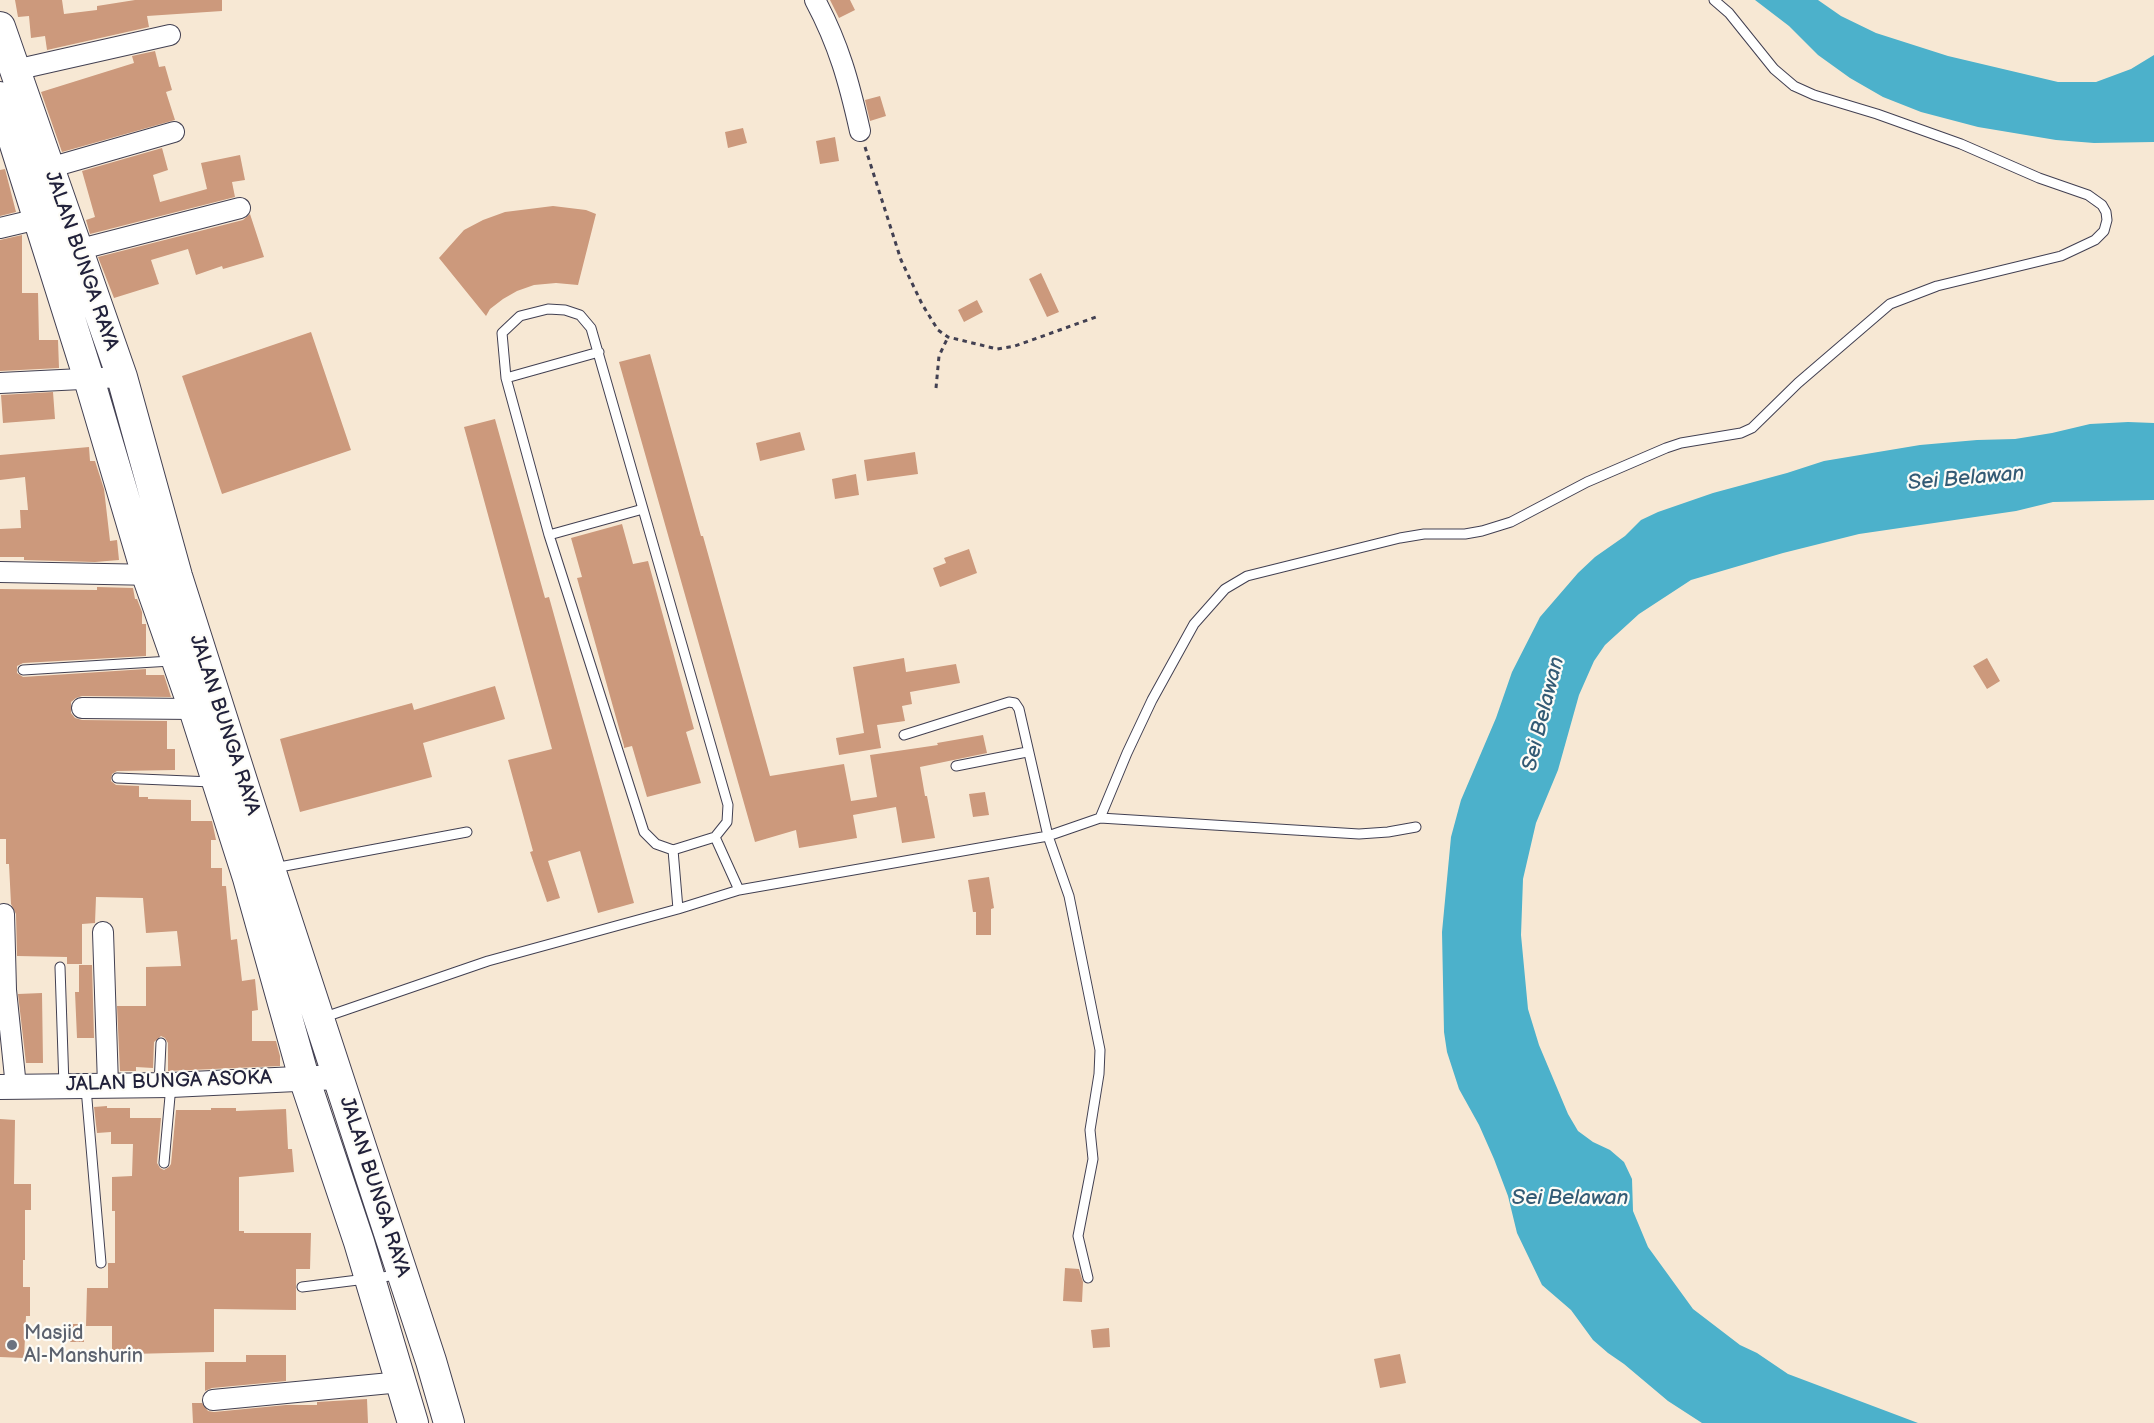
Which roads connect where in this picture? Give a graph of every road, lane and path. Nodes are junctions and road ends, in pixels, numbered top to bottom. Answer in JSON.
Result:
{"nodes":[{"id":1,"x":815,"y":0,"type":"edge"},
{"id":2,"x":1713,"y":0,"type":"edge"},
{"id":3,"x":0,"y":27,"type":"edge"},
{"id":4,"x":170,"y":35,"type":"dead end"},
{"id":5,"x":15,"y":70,"type":"junction"},
{"id":6,"x":3,"y":113,"type":"edge"},
{"id":7,"x":860,"y":131,"type":"joint"},
{"id":8,"x":174,"y":132,"type":"dead end"},
{"id":9,"x":49,"y":168,"type":"junction"},
{"id":10,"x":240,"y":208,"type":"dead end"},
{"id":11,"x":38,"y":219,"type":"junction"},
{"id":12,"x":0,"y":228,"type":"edge"},
{"id":13,"x":77,"y":250,"type":"junction"},
{"id":14,"x":1096,"y":317,"type":"dead end"},
{"id":15,"x":948,"y":337,"type":"junction"},
{"id":16,"x":599,"y":352,"type":"junction"},
{"id":17,"x":122,"y":377,"type":"junction"},
{"id":18,"x":506,"y":378,"type":"junction"},
{"id":19,"x":89,"y":379,"type":"junction"},
{"id":20,"x":0,"y":383,"type":"edge"},
{"id":21,"x":936,"y":388,"type":"dead end"},
{"id":22,"x":643,"y":509,"type":"junction"},
{"id":23,"x":549,"y":535,"type":"junction"},
{"id":24,"x":0,"y":572,"type":"edge"},
{"id":25,"x":147,"y":575,"type":"junction"},
{"id":26,"x":177,"y":576,"type":"junction"},
{"id":27,"x":177,"y":661,"type":"junction"},
{"id":28,"x":23,"y":670,"type":"dead end"},
{"id":29,"x":82,"y":708,"type":"dead end"},
{"id":30,"x":194,"y":709,"type":"junction"},
{"id":31,"x":904,"y":735,"type":"dead end"},
{"id":32,"x":1027,"y":752,"type":"junction"},
{"id":33,"x":956,"y":766,"type":"dead end"},
{"id":34,"x":117,"y":778,"type":"dead end"},
{"id":35,"x":217,"y":782,"type":"junction"},
{"id":36,"x":1100,"y":818,"type":"junction"},
{"id":37,"x":1416,"y":826,"type":"dead end"},
{"id":38,"x":467,"y":832,"type":"dead end"},
{"id":39,"x":1048,"y":836,"type":"junction"},
{"id":40,"x":715,"y":837,"type":"junction"},
{"id":41,"x":673,"y":850,"type":"junction"},
{"id":42,"x":259,"y":873,"type":"junction"},
{"id":43,"x":739,"y":890,"type":"junction"},
{"id":44,"x":678,"y":909,"type":"junction"},
{"id":45,"x":4,"y":914,"type":"dead end"},
{"id":46,"x":103,"y":933,"type":"dead end"},
{"id":47,"x":60,"y":967,"type":"dead end"},
{"id":48,"x":320,"y":1019,"type":"junction"},
{"id":49,"x":161,"y":1043,"type":"dead end"},
{"id":50,"x":338,"y":1077,"type":"junction"},
{"id":51,"x":304,"y":1078,"type":"junction"},
{"id":52,"x":86,"y":1085,"type":"junction"},
{"id":53,"x":165,"y":1085,"type":"junction"},
{"id":54,"x":8,"y":1087,"type":"edge"},
{"id":55,"x":164,"y":1163,"type":"dead end"},
{"id":56,"x":101,"y":1263,"type":"dead end"},
{"id":57,"x":403,"y":1274,"type":"junction"},
{"id":58,"x":371,"y":1278,"type":"junction"},
{"id":59,"x":1088,"y":1278,"type":"dead end"},
{"id":60,"x":302,"y":1287,"type":"dead end"},
{"id":61,"x":400,"y":1382,"type":"junction"},
{"id":62,"x":213,"y":1400,"type":"dead end"},
{"id":63,"x":413,"y":1423,"type":"edge"},
{"id":64,"x":449,"y":1423,"type":"edge"}],
"edges":[{"from":1,"to":7,"type":"street"},
{"from":2,"to":36,"type":"lane"},
{"from":3,"to":5,"type":"main road","name":"JALAN BUNGA RAYA"},
{"from":4,"to":5,"type":"street"},
{"from":5,"to":9,"type":"main road","name":"JALAN BUNGA RAYA"},
{"from":6,"to":11,"type":"main road","name":"JALAN BUNGA RAYA"},
{"from":7,"to":15,"type":"path"},
{"from":8,"to":9,"type":"street"},
{"from":9,"to":13,"type":"main road","name":"JALAN BUNGA RAYA"},
{"from":10,"to":13,"type":"street"},
{"from":11,"to":12,"type":"street"},
{"from":11,"to":19,"type":"main road","name":"JALAN BUNGA RAYA"},
{"from":13,"to":17,"type":"main road","name":"JALAN BUNGA RAYA"},
{"from":14,"to":15,"type":"path"},
{"from":15,"to":21,"type":"path"},
{"from":16,"to":18,"type":"lane"},
{"from":16,"to":18,"type":"lane"},
{"from":16,"to":22,"type":"lane"},
{"from":17,"to":19,"type":"street"},
{"from":17,"to":26,"type":"main road","name":"JALAN BUNGA RAYA"},
{"from":18,"to":23,"type":"lane"},
{"from":19,"to":20,"type":"street"},
{"from":19,"to":25,"type":"main road","name":"JALAN BUNGA RAYA"},
{"from":22,"to":23,"type":"lane"},
{"from":22,"to":40,"type":"lane"},
{"from":23,"to":41,"type":"lane"},
{"from":24,"to":25,"type":"street"},
{"from":25,"to":26,"type":"street"},
{"from":25,"to":27,"type":"main road","name":"JALAN BUNGA RAYA"},
{"from":26,"to":42,"type":"main road","name":"JALAN BUNGA RAYA"},
{"from":27,"to":28,"type":"lane"},
{"from":27,"to":30,"type":"main road","name":"JALAN BUNGA RAYA"},
{"from":29,"to":30,"type":"street"},
{"from":30,"to":35,"type":"main road","name":"JALAN BUNGA RAYA"},
{"from":31,"to":32,"type":"lane"},
{"from":32,"to":33,"type":"lane"},
{"from":32,"to":39,"type":"lane"},
{"from":34,"to":35,"type":"lane"},
{"from":35,"to":42,"type":"main road","name":"JALAN BUNGA RAYA"},
{"from":36,"to":37,"type":"lane"},
{"from":36,"to":39,"type":"lane"},
{"from":38,"to":42,"type":"lane"},
{"from":39,"to":43,"type":"lane"},
{"from":39,"to":59,"type":"lane"},
{"from":40,"to":41,"type":"lane"},
{"from":40,"to":43,"type":"lane"},
{"from":41,"to":44,"type":"lane"},
{"from":42,"to":48,"type":"main road","name":"JALAN BUNGA RAYA"},
{"from":42,"to":51,"type":"main road","name":"JALAN BUNGA RAYA"},
{"from":43,"to":44,"type":"lane"},
{"from":44,"to":48,"type":"lane"},
{"from":45,"to":54,"type":"street"},
{"from":46,"to":52,"type":"street"},
{"from":47,"to":52,"type":"lane"},
{"from":48,"to":50,"type":"main road","name":"JALAN BUNGA RAYA"},
{"from":49,"to":53,"type":"lane"},
{"from":50,"to":51,"type":"street","name":"JALAN BUNGA ASOKA"},
{"from":50,"to":57,"type":"main road","name":"JALAN BUNGA RAYA"},
{"from":51,"to":53,"type":"street","name":"JALAN BUNGA ASOKA"},
{"from":51,"to":58,"type":"main road","name":"JALAN BUNGA RAYA"},
{"from":52,"to":53,"type":"street","name":"JALAN BUNGA ASOKA"},
{"from":52,"to":54,"type":"street","name":"JALAN BUNGA ASOKA"},
{"from":52,"to":56,"type":"lane"},
{"from":53,"to":55,"type":"lane"},
{"from":57,"to":58,"type":"lane"},
{"from":57,"to":64,"type":"main road","name":"JALAN BUNGA RAYA"},
{"from":58,"to":60,"type":"lane"},
{"from":58,"to":61,"type":"main road","name":"JALAN BUNGA RAYA"},
{"from":61,"to":62,"type":"street"},
{"from":61,"to":63,"type":"main road","name":"JALAN BUNGA RAYA"}]}
